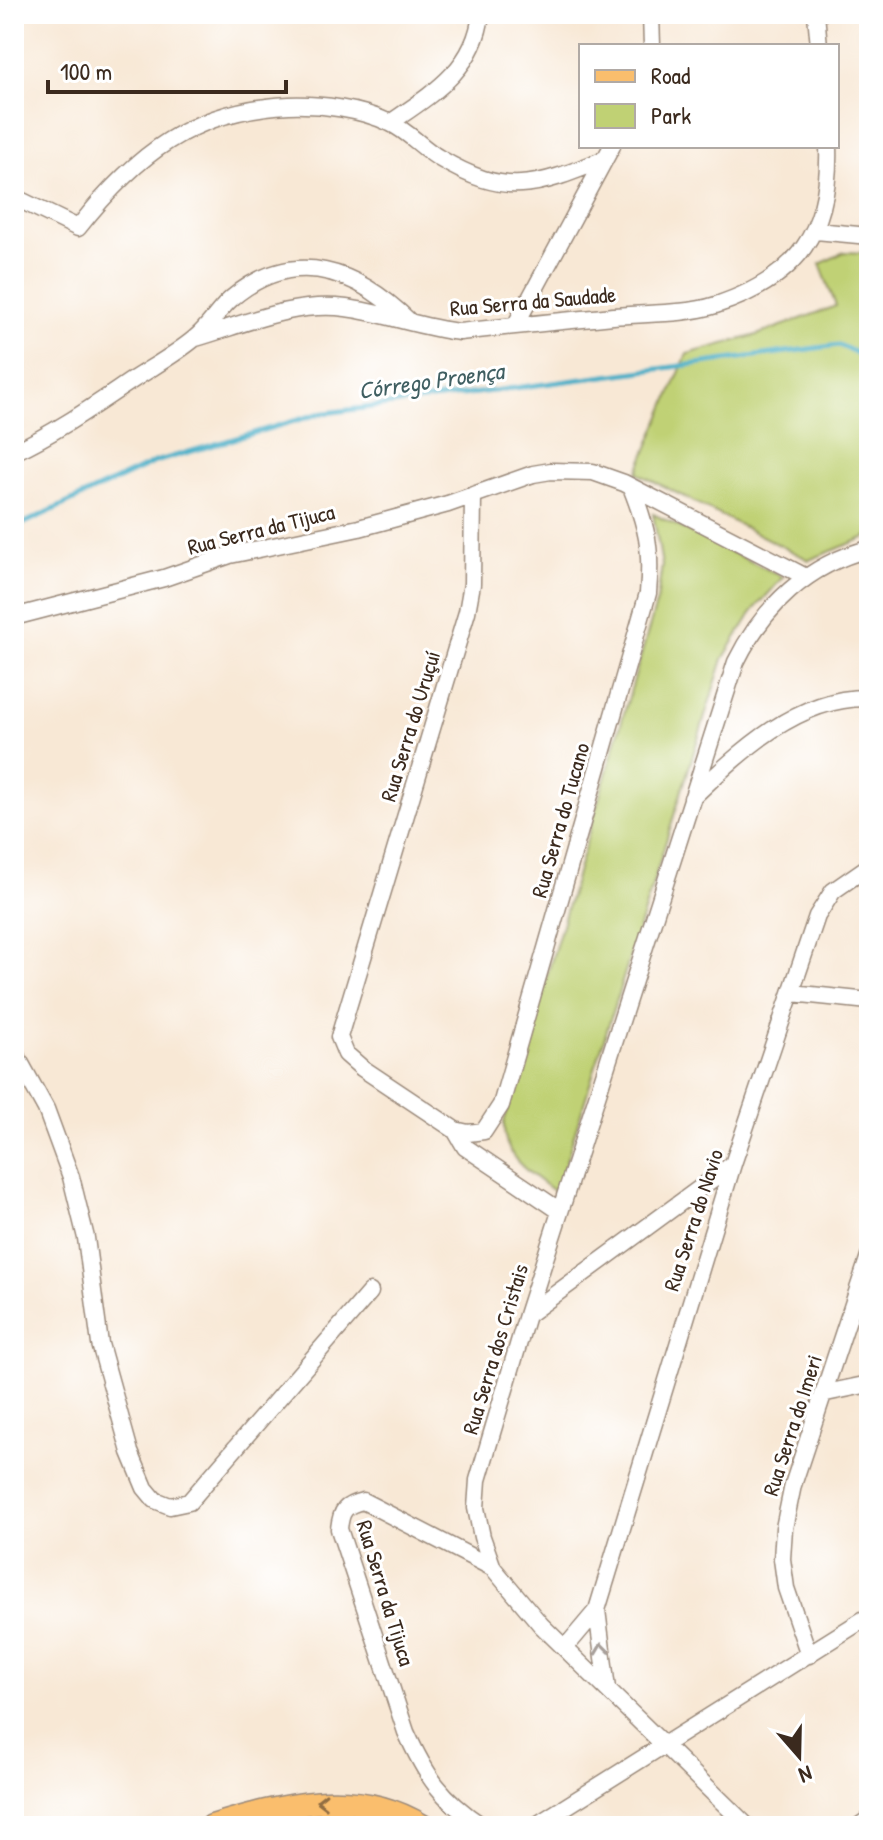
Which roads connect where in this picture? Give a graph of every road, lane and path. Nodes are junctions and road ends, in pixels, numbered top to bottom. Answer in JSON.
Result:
{"nodes":[{"id":1,"x":481,"y":14,"type":"edge"},
{"id":2,"x":651,"y":14,"type":"edge"},
{"id":3,"x":816,"y":14,"type":"edge"},
{"id":4,"x":652,"y":44,"type":"edge"},
{"id":5,"x":819,"y":44,"type":"edge"},
{"id":6,"x":390,"y":123,"type":"junction"},
{"id":7,"x":828,"y":148,"type":"edge"},
{"id":8,"x":609,"y":152,"type":"edge"},
{"id":9,"x":14,"y":197,"type":"edge"},
{"id":10,"x":816,"y":231,"type":"junction"},
{"id":11,"x":869,"y":236,"type":"edge"},
{"id":12,"x":411,"y":323,"type":"junction"},
{"id":13,"x":515,"y":326,"type":"junction"},
{"id":14,"x":196,"y":338,"type":"junction"},
{"id":15,"x":14,"y":452,"type":"edge"},
{"id":16,"x":631,"y":487,"type":"junction"},
{"id":17,"x":473,"y":495,"type":"junction"},
{"id":18,"x":869,"y":549,"type":"edge"},
{"id":19,"x":806,"y":577,"type":"junction"},
{"id":20,"x":14,"y":617,"type":"edge"},
{"id":21,"x":869,"y":698,"type":"edge"},
{"id":22,"x":691,"y":799,"type":"junction"},
{"id":23,"x":869,"y":866,"type":"edge"},
{"id":24,"x":792,"y":993,"type":"junction"},
{"id":25,"x":869,"y":1001,"type":"edge"},
{"id":26,"x":14,"y":1051,"type":"edge"},
{"id":27,"x":455,"y":1130,"type":"junction"},
{"id":28,"x":733,"y":1164,"type":"junction"},
{"id":29,"x":560,"y":1211,"type":"junction"},
{"id":30,"x":869,"y":1256,"type":"edge"},
{"id":31,"x":370,"y":1292,"type":"dead end"},
{"id":32,"x":527,"y":1315,"type":"junction"},
{"id":33,"x":869,"y":1384,"type":"edge"},
{"id":34,"x":826,"y":1393,"type":"junction"},
{"id":35,"x":493,"y":1568,"type":"junction"},
{"id":36,"x":597,"y":1610,"type":"junction"},
{"id":37,"x":869,"y":1616,"type":"edge"},
{"id":38,"x":565,"y":1648,"type":"junction"},
{"id":39,"x":809,"y":1655,"type":"junction"},
{"id":40,"x":607,"y":1689,"type":"junction"},
{"id":41,"x":667,"y":1746,"type":"junction"},
{"id":42,"x":869,"y":1819,"type":"edge"},
{"id":43,"x":212,"y":1826,"type":"edge"},
{"id":44,"x":423,"y":1826,"type":"edge"},
{"id":45,"x":482,"y":1826,"type":"edge"},
{"id":46,"x":535,"y":1826,"type":"edge"},
{"id":47,"x":747,"y":1826,"type":"edge"},
{"id":48,"x":859,"y":1826,"type":"edge"}],
"edges":[{"from":1,"to":6,"type":"street"},
{"from":2,"to":4,"type":"street"},
{"from":3,"to":5,"type":"street"},
{"from":6,"to":8,"type":"street"},
{"from":6,"to":9,"type":"street"},
{"from":7,"to":10,"type":"street"},
{"from":8,"to":13,"type":"street"},
{"from":10,"to":11,"type":"street"},
{"from":10,"to":13,"type":"street","name":"Rua Serra da Saudade"},
{"from":12,"to":13,"type":"street","name":"Rua Serra da Saudade"},
{"from":12,"to":14,"type":"street","name":"Rua Serra da Saudade"},
{"from":12,"to":14,"type":"street"},
{"from":14,"to":15,"type":"street"},
{"from":16,"to":17,"type":"street"},
{"from":16,"to":19,"type":"street"},
{"from":16,"to":27,"type":"street","name":"Rua Serra do Tucano"},
{"from":17,"to":20,"type":"street","name":"Rua Serra da Tijuca"},
{"from":17,"to":27,"type":"street","name":"Rua Serra do Uruçuí"},
{"from":18,"to":19,"type":"street"},
{"from":19,"to":22,"type":"street","name":"Rua Serra dos Cristais"},
{"from":21,"to":22,"type":"street"},
{"from":22,"to":29,"type":"street","name":"Rua Serra dos Cristais"},
{"from":23,"to":24,"type":"street","name":"Rua Serra do Navio"},
{"from":24,"to":25,"type":"street"},
{"from":24,"to":28,"type":"street","name":"Rua Serra do Navio"},
{"from":26,"to":31,"type":"street"},
{"from":27,"to":29,"type":"street","name":"Rua Serra do Uruçuí"},
{"from":28,"to":32,"type":"street"},
{"from":28,"to":36,"type":"street","name":"Rua Serra do Navio"},
{"from":29,"to":32,"type":"street","name":"Rua Serra dos Cristais"},
{"from":30,"to":34,"type":"street","name":"Rua Serra do Imeri"},
{"from":32,"to":35,"type":"street","name":"Rua Serra dos Cristais"},
{"from":33,"to":34,"type":"street"},
{"from":34,"to":39,"type":"street","name":"Rua Serra do Imeri"},
{"from":35,"to":38,"type":"street","name":"Rua Serra dos Cristais"},
{"from":35,"to":45,"type":"street","name":"Rua Serra da Tijuca"},
{"from":36,"to":38,"type":"street","name":"Rua Serra do Navio"},
{"from":40,"to":36,"type":"street","name":"Rua Serra do Navio","one_way":true},
{"from":37,"to":39,"type":"street"},
{"from":38,"to":40,"type":"street","name":"Rua Serra dos Cristais"},
{"from":39,"to":41,"type":"street"},
{"from":40,"to":41,"type":"street","name":"Rua Serra dos Cristais"},
{"from":41,"to":46,"type":"street"},
{"from":41,"to":47,"type":"street","name":"Rua Serra dos Cristais"},
{"from":42,"to":48,"type":"street"},
{"from":44,"to":43,"type":"main road","one_way":true}]}
